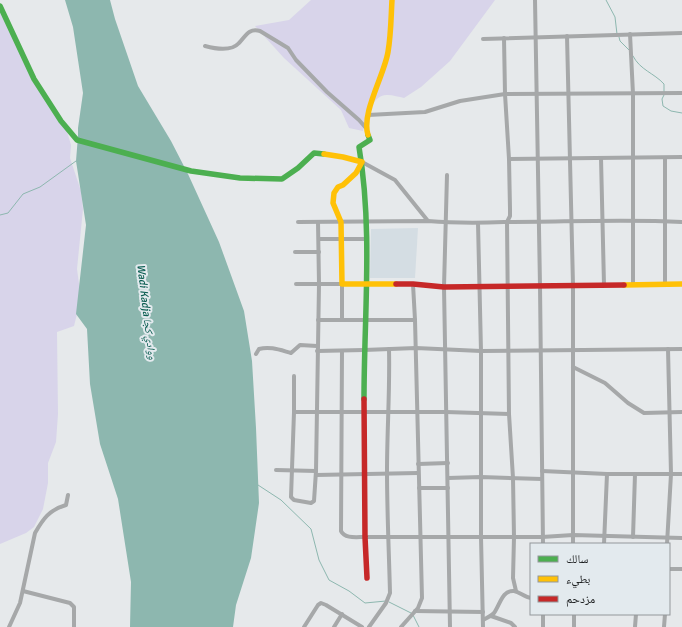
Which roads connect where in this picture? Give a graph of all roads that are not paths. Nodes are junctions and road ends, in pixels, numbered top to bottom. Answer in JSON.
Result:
{"nodes":[{"id":1,"x":392,"y":0,"type":"edge"},
{"id":2,"x":535,"y":0,"type":"edge"},
{"id":3,"x":0,"y":6,"type":"edge"},
{"id":4,"x":682,"y":33,"type":"edge"},
{"id":5,"x":630,"y":34,"type":"junction"},
{"id":6,"x":567,"y":36,"type":"junction"},
{"id":7,"x":536,"y":37,"type":"junction"},
{"id":8,"x":504,"y":38,"type":"junction"},
{"id":9,"x":483,"y":39,"type":"dead end"},
{"id":10,"x":206,"y":46,"type":"dead end"},
{"id":11,"x":682,"y":93,"type":"edge"},
{"id":12,"x":505,"y":94,"type":"junction"},
{"id":13,"x":536,"y":94,"type":"junction"},
{"id":14,"x":569,"y":94,"type":"junction"},
{"id":15,"x":633,"y":94,"type":"junction"},
{"id":16,"x":368,"y":115,"type":"junction"},
{"id":17,"x":366,"y":128,"type":"junction"},
{"id":18,"x":633,"y":157,"type":"junction"},
{"id":19,"x":682,"y":157,"type":"edge"},
{"id":20,"x":570,"y":158,"type":"junction"},
{"id":21,"x":601,"y":158,"type":"junction"},
{"id":22,"x":665,"y":158,"type":"junction"},
{"id":23,"x":509,"y":159,"type":"junction"},
{"id":24,"x":537,"y":159,"type":"junction"},
{"id":25,"x":362,"y":162,"type":"junction"},
{"id":26,"x":447,"y":175,"type":"dead end"},
{"id":27,"x":428,"y":220,"type":"junction"},
{"id":28,"x":571,"y":221,"type":"junction"},
{"id":29,"x":601,"y":221,"type":"junction"},
{"id":30,"x":632,"y":221,"type":"junction"},
{"id":31,"x":665,"y":221,"type":"junction"},
{"id":32,"x":298,"y":222,"type":"dead end"},
{"id":33,"x":318,"y":222,"type":"junction"},
{"id":34,"x":341,"y":222,"type":"junction"},
{"id":35,"x":366,"y":222,"type":"junction"},
{"id":36,"x":446,"y":222,"type":"junction"},
{"id":37,"x":478,"y":222,"type":"junction"},
{"id":38,"x":507,"y":222,"type":"junction"},
{"id":39,"x":538,"y":222,"type":"junction"},
{"id":40,"x":682,"y":222,"type":"edge"},
{"id":41,"x":319,"y":239,"type":"junction"},
{"id":42,"x":341,"y":239,"type":"junction"},
{"id":43,"x":366,"y":239,"type":"junction"},
{"id":44,"x":295,"y":252,"type":"dead end"},
{"id":45,"x":319,"y":252,"type":"junction"},
{"id":46,"x":296,"y":284,"type":"dead end"},
{"id":47,"x":319,"y":284,"type":"junction"},
{"id":48,"x":342,"y":284,"type":"junction"},
{"id":49,"x":367,"y":284,"type":"junction"},
{"id":50,"x":413,"y":284,"type":"junction"},
{"id":51,"x":665,"y":284,"type":"junction"},
{"id":52,"x":682,"y":284,"type":"edge"},
{"id":53,"x":573,"y":285,"type":"junction"},
{"id":54,"x":604,"y":285,"type":"junction"},
{"id":55,"x":633,"y":285,"type":"junction"},
{"id":56,"x":480,"y":286,"type":"junction"},
{"id":57,"x":507,"y":286,"type":"junction"},
{"id":58,"x":540,"y":286,"type":"junction"},
{"id":59,"x":444,"y":287,"type":"junction"},
{"id":60,"x":318,"y":320,"type":"junction"},
{"id":61,"x":342,"y":320,"type":"junction"},
{"id":62,"x":366,"y":320,"type":"junction"},
{"id":63,"x":415,"y":320,"type":"junction"},
{"id":64,"x":317,"y":348,"type":"junction"},
{"id":65,"x":416,"y":348,"type":"junction"},
{"id":66,"x":389,"y":349,"type":"junction"},
{"id":67,"x":444,"y":349,"type":"junction"},
{"id":68,"x":668,"y":349,"type":"junction"},
{"id":69,"x":682,"y":349,"type":"edge"},
{"id":70,"x":364,"y":350,"type":"junction"},
{"id":71,"x":573,"y":350,"type":"junction"},
{"id":72,"x":342,"y":351,"type":"junction"},
{"id":73,"x":481,"y":351,"type":"junction"},
{"id":74,"x":508,"y":351,"type":"junction"},
{"id":75,"x":541,"y":351,"type":"junction"},
{"id":76,"x":256,"y":354,"type":"dead end"},
{"id":77,"x":573,"y":367,"type":"junction"},
{"id":78,"x":294,"y":376,"type":"dead end"},
{"id":79,"x":294,"y":412,"type":"junction"},
{"id":80,"x":317,"y":412,"type":"junction"},
{"id":81,"x":341,"y":412,"type":"junction"},
{"id":82,"x":365,"y":412,"type":"junction"},
{"id":83,"x":387,"y":412,"type":"junction"},
{"id":84,"x":446,"y":412,"type":"junction"},
{"id":85,"x":480,"y":412,"type":"junction"},
{"id":86,"x":670,"y":412,"type":"junction"},
{"id":87,"x":682,"y":412,"type":"edge"},
{"id":88,"x":417,"y":413,"type":"junction"},
{"id":89,"x":509,"y":414,"type":"junction"},
{"id":90,"x":448,"y":463,"type":"junction"},
{"id":91,"x":418,"y":464,"type":"junction"},
{"id":92,"x":276,"y":470,"type":"dead end"},
{"id":93,"x":293,"y":471,"type":"junction"},
{"id":94,"x":542,"y":471,"type":"junction"},
{"id":95,"x":316,"y":473,"type":"junction"},
{"id":96,"x":418,"y":473,"type":"junction"},
{"id":97,"x":573,"y":473,"type":"junction"},
{"id":98,"x":341,"y":474,"type":"junction"},
{"id":99,"x":364,"y":474,"type":"junction"},
{"id":100,"x":387,"y":474,"type":"junction"},
{"id":101,"x":607,"y":474,"type":"junction"},
{"id":102,"x":635,"y":474,"type":"junction"},
{"id":103,"x":671,"y":474,"type":"junction"},
{"id":104,"x":682,"y":474,"type":"edge"},
{"id":105,"x":480,"y":477,"type":"junction"},
{"id":106,"x":448,"y":478,"type":"junction"},
{"id":107,"x":513,"y":478,"type":"junction"},
{"id":108,"x":542,"y":479,"type":"junction"},
{"id":109,"x":419,"y":488,"type":"junction"},
{"id":110,"x":448,"y":488,"type":"junction"},
{"id":111,"x":68,"y":494,"type":"dead end"},
{"id":112,"x":573,"y":535,"type":"junction"},
{"id":113,"x":604,"y":536,"type":"junction"},
{"id":114,"x":365,"y":537,"type":"junction"},
{"id":115,"x":389,"y":537,"type":"junction"},
{"id":116,"x":420,"y":537,"type":"junction"},
{"id":117,"x":449,"y":537,"type":"junction"},
{"id":118,"x":480,"y":537,"type":"junction"},
{"id":119,"x":514,"y":537,"type":"junction"},
{"id":120,"x":633,"y":537,"type":"junction"},
{"id":121,"x":542,"y":538,"type":"junction"},
{"id":122,"x":667,"y":538,"type":"junction"},
{"id":123,"x":682,"y":538,"type":"edge"},
{"id":124,"x":543,"y":543,"type":"edge"},
{"id":125,"x":573,"y":543,"type":"edge"},
{"id":126,"x":604,"y":543,"type":"edge"},
{"id":127,"x":667,"y":543,"type":"edge"},
{"id":128,"x":670,"y":569,"type":"edge"},
{"id":129,"x":682,"y":569,"type":"edge"},
{"id":130,"x":367,"y":578,"type":"dead end"},
{"id":131,"x":23,"y":591,"type":"junction"},
{"id":132,"x":516,"y":591,"type":"junction"},
{"id":133,"x":530,"y":598,"type":"edge"},
{"id":134,"x":415,"y":610,"type":"junction"},
{"id":135,"x":450,"y":612,"type":"junction"},
{"id":136,"x":483,"y":612,"type":"junction"},
{"id":137,"x":342,"y":614,"type":"junction"},
{"id":138,"x":544,"y":615,"type":"edge"},
{"id":139,"x":574,"y":615,"type":"edge"},
{"id":140,"x":636,"y":615,"type":"edge"},
{"id":141,"x":664,"y":615,"type":"edge"},
{"id":142,"x":491,"y":616,"type":"junction"},
{"id":143,"x":483,"y":620,"type":"junction"},
{"id":144,"x":9,"y":627,"type":"edge"},
{"id":145,"x":74,"y":627,"type":"edge"},
{"id":146,"x":304,"y":627,"type":"edge"},
{"id":147,"x":334,"y":627,"type":"edge"},
{"id":148,"x":362,"y":627,"type":"edge"},
{"id":149,"x":369,"y":627,"type":"edge"},
{"id":150,"x":401,"y":627,"type":"edge"},
{"id":151,"x":450,"y":627,"type":"edge"},
{"id":152,"x":483,"y":627,"type":"edge"},
{"id":153,"x":515,"y":627,"type":"edge"},
{"id":154,"x":543,"y":627,"type":"edge"},
{"id":155,"x":574,"y":627,"type":"edge"},
{"id":156,"x":636,"y":627,"type":"edge"},
{"id":157,"x":664,"y":627,"type":"edge"}],
"edges":[{"from":1,"to":16,"type":"main road"},
{"from":2,"to":7,"type":"street"},
{"from":3,"to":25,"type":"main road"},
{"from":4,"to":5,"type":"street"},
{"from":5,"to":6,"type":"street"},
{"from":5,"to":15,"type":"street"},
{"from":6,"to":7,"type":"street"},
{"from":6,"to":14,"type":"street"},
{"from":7,"to":8,"type":"street"},
{"from":7,"to":13,"type":"street"},
{"from":8,"to":9,"type":"street"},
{"from":8,"to":12,"type":"street"},
{"from":10,"to":17,"type":"street"},
{"from":11,"to":15,"type":"street"},
{"from":12,"to":13,"type":"street"},
{"from":12,"to":16,"type":"street"},
{"from":12,"to":23,"type":"street"},
{"from":13,"to":14,"type":"street"},
{"from":13,"to":24,"type":"street"},
{"from":14,"to":15,"type":"street"},
{"from":14,"to":20,"type":"street"},
{"from":15,"to":18,"type":"street"},
{"from":16,"to":17,"type":"main road"},
{"from":17,"to":25,"type":"main road"},
{"from":18,"to":21,"type":"street"},
{"from":18,"to":22,"type":"street"},
{"from":18,"to":30,"type":"street"},
{"from":19,"to":22,"type":"street"},
{"from":20,"to":21,"type":"street"},
{"from":20,"to":24,"type":"street"},
{"from":20,"to":28,"type":"street"},
{"from":21,"to":29,"type":"street"},
{"from":22,"to":31,"type":"street"},
{"from":23,"to":24,"type":"street"},
{"from":23,"to":38,"type":"street"},
{"from":24,"to":39,"type":"street"},
{"from":25,"to":27,"type":"street"},
{"from":25,"to":34,"type":"main road"},
{"from":25,"to":35,"type":"main road"},
{"from":26,"to":36,"type":"street"},
{"from":27,"to":35,"type":"street"},
{"from":27,"to":36,"type":"street"},
{"from":28,"to":29,"type":"street"},
{"from":28,"to":39,"type":"street"},
{"from":28,"to":53,"type":"street"},
{"from":29,"to":30,"type":"street"},
{"from":29,"to":54,"type":"street"},
{"from":30,"to":31,"type":"street"},
{"from":30,"to":55,"type":"street"},
{"from":31,"to":40,"type":"street"},
{"from":31,"to":51,"type":"street"},
{"from":32,"to":33,"type":"street"},
{"from":33,"to":34,"type":"street"},
{"from":33,"to":41,"type":"street"},
{"from":34,"to":35,"type":"street"},
{"from":34,"to":42,"type":"main road"},
{"from":35,"to":43,"type":"main road"},
{"from":36,"to":37,"type":"street"},
{"from":36,"to":59,"type":"street"},
{"from":37,"to":38,"type":"street"},
{"from":37,"to":56,"type":"street"},
{"from":38,"to":39,"type":"street"},
{"from":38,"to":57,"type":"street"},
{"from":39,"to":58,"type":"street"},
{"from":41,"to":42,"type":"street"},
{"from":41,"to":45,"type":"street"},
{"from":42,"to":43,"type":"street"},
{"from":42,"to":48,"type":"main road"},
{"from":43,"to":49,"type":"main road"},
{"from":44,"to":45,"type":"street"},
{"from":45,"to":47,"type":"street"},
{"from":46,"to":47,"type":"street"},
{"from":47,"to":48,"type":"street"},
{"from":47,"to":60,"type":"street"},
{"from":48,"to":49,"type":"main road"},
{"from":48,"to":61,"type":"street"},
{"from":49,"to":50,"type":"main road"},
{"from":49,"to":62,"type":"main road"},
{"from":50,"to":59,"type":"main road"},
{"from":50,"to":63,"type":"street"},
{"from":51,"to":52,"type":"main road"},
{"from":51,"to":55,"type":"main road"},
{"from":53,"to":54,"type":"main road"},
{"from":53,"to":58,"type":"main road"},
{"from":53,"to":71,"type":"street"},
{"from":54,"to":55,"type":"main road"},
{"from":56,"to":57,"type":"main road"},
{"from":56,"to":59,"type":"main road"},
{"from":56,"to":73,"type":"street"},
{"from":57,"to":58,"type":"main road"},
{"from":57,"to":74,"type":"street"},
{"from":58,"to":75,"type":"street"},
{"from":59,"to":67,"type":"street"},
{"from":60,"to":61,"type":"street"},
{"from":60,"to":64,"type":"street"},
{"from":61,"to":62,"type":"street"},
{"from":62,"to":63,"type":"street"},
{"from":62,"to":70,"type":"main road"},
{"from":63,"to":65,"type":"street"},
{"from":64,"to":72,"type":"street"},
{"from":64,"to":76,"type":"street"},
{"from":64,"to":80,"type":"street"},
{"from":65,"to":66,"type":"street"},
{"from":65,"to":67,"type":"street"},
{"from":65,"to":88,"type":"street"},
{"from":66,"to":70,"type":"street"},
{"from":66,"to":83,"type":"street"},
{"from":67,"to":73,"type":"street"},
{"from":67,"to":84,"type":"street"},
{"from":68,"to":69,"type":"street"},
{"from":68,"to":71,"type":"street"},
{"from":68,"to":86,"type":"street"},
{"from":70,"to":72,"type":"street"},
{"from":70,"to":82,"type":"main road"},
{"from":71,"to":75,"type":"street"},
{"from":71,"to":77,"type":"street"},
{"from":72,"to":81,"type":"street"},
{"from":73,"to":74,"type":"street"},
{"from":73,"to":85,"type":"street"},
{"from":74,"to":75,"type":"street"},
{"from":74,"to":89,"type":"street"},
{"from":75,"to":94,"type":"street"},
{"from":77,"to":86,"type":"street"},
{"from":77,"to":97,"type":"street"},
{"from":78,"to":79,"type":"street"},
{"from":79,"to":80,"type":"street"},
{"from":79,"to":93,"type":"street"},
{"from":80,"to":81,"type":"street"},
{"from":80,"to":95,"type":"street"},
{"from":81,"to":82,"type":"street"},
{"from":81,"to":98,"type":"street"},
{"from":82,"to":83,"type":"street"},
{"from":82,"to":99,"type":"main road"},
{"from":83,"to":88,"type":"street"},
{"from":83,"to":100,"type":"street"},
{"from":84,"to":85,"type":"street"},
{"from":84,"to":88,"type":"street"},
{"from":84,"to":90,"type":"street"},
{"from":85,"to":89,"type":"street"},
{"from":85,"to":105,"type":"street"},
{"from":86,"to":87,"type":"street"},
{"from":86,"to":103,"type":"street"},
{"from":88,"to":91,"type":"street"},
{"from":89,"to":107,"type":"street"},
{"from":90,"to":91,"type":"street"},
{"from":90,"to":106,"type":"street"},
{"from":91,"to":96,"type":"street"},
{"from":92,"to":93,"type":"street"},
{"from":93,"to":95,"type":"street"},
{"from":93,"to":95,"type":"street"},
{"from":94,"to":97,"type":"street"},
{"from":94,"to":108,"type":"street"},
{"from":95,"to":98,"type":"street"},
{"from":96,"to":100,"type":"street"},
{"from":96,"to":109,"type":"street"},
{"from":97,"to":101,"type":"street"},
{"from":97,"to":112,"type":"street"},
{"from":98,"to":99,"type":"street"},
{"from":98,"to":114,"type":"street"},
{"from":99,"to":100,"type":"street"},
{"from":99,"to":114,"type":"main road"},
{"from":100,"to":115,"type":"street"},
{"from":101,"to":102,"type":"street"},
{"from":101,"to":113,"type":"street"},
{"from":102,"to":103,"type":"street"},
{"from":102,"to":120,"type":"street"},
{"from":103,"to":104,"type":"street"},
{"from":103,"to":122,"type":"street"},
{"from":105,"to":106,"type":"street"},
{"from":105,"to":107,"type":"street"},
{"from":105,"to":118,"type":"street"},
{"from":106,"to":110,"type":"street"},
{"from":107,"to":108,"type":"street"},
{"from":107,"to":119,"type":"street"},
{"from":108,"to":121,"type":"street"},
{"from":109,"to":110,"type":"street"},
{"from":109,"to":116,"type":"street"},
{"from":110,"to":117,"type":"street"},
{"from":111,"to":131,"type":"street"},
{"from":112,"to":113,"type":"street"},
{"from":112,"to":121,"type":"street"},
{"from":112,"to":125,"type":"street"},
{"from":113,"to":120,"type":"street"},
{"from":113,"to":126,"type":"street"},
{"from":114,"to":115,"type":"street"},
{"from":114,"to":130,"type":"main road"},
{"from":115,"to":116,"type":"street"},
{"from":115,"to":149,"type":"street"},
{"from":116,"to":117,"type":"street"},
{"from":116,"to":134,"type":"street"},
{"from":117,"to":118,"type":"street"},
{"from":117,"to":135,"type":"street"},
{"from":118,"to":119,"type":"street"},
{"from":118,"to":136,"type":"street"},
{"from":119,"to":121,"type":"street"},
{"from":119,"to":132,"type":"street"},
{"from":120,"to":122,"type":"street"},
{"from":121,"to":124,"type":"street"},
{"from":122,"to":123,"type":"street"},
{"from":122,"to":127,"type":"street"},
{"from":128,"to":129,"type":"street"},
{"from":131,"to":144,"type":"street"},
{"from":131,"to":145,"type":"street"},
{"from":132,"to":133,"type":"street"},
{"from":132,"to":142,"type":"street"},
{"from":134,"to":135,"type":"street"},
{"from":134,"to":150,"type":"street"},
{"from":135,"to":136,"type":"street"},
{"from":135,"to":151,"type":"street"},
{"from":136,"to":143,"type":"street"},
{"from":137,"to":146,"type":"street"},
{"from":137,"to":147,"type":"street"},
{"from":137,"to":148,"type":"street"},
{"from":138,"to":154,"type":"street"},
{"from":139,"to":155,"type":"street"},
{"from":140,"to":156,"type":"street"},
{"from":141,"to":157,"type":"street"},
{"from":142,"to":143,"type":"street"},
{"from":142,"to":153,"type":"street"},
{"from":143,"to":152,"type":"street"}]}
